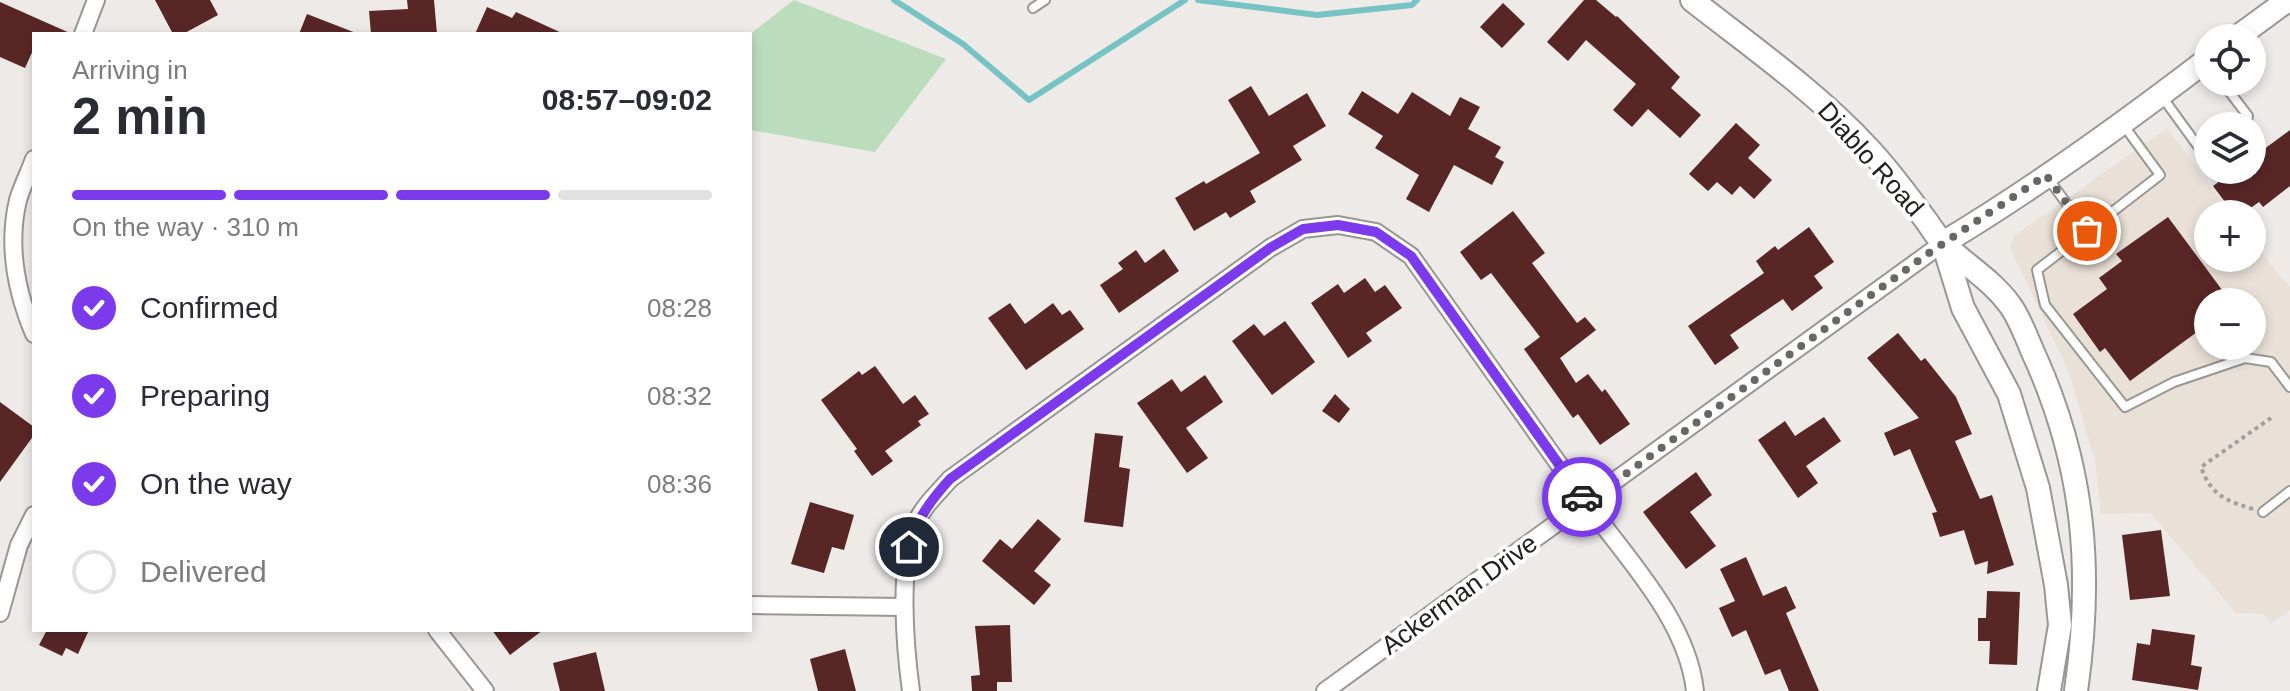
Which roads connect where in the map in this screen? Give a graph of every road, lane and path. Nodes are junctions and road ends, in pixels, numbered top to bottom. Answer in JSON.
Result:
{"nodes":[{"id":1,"x":96,"y":0,"type":"edge"},
{"id":2,"x":1045,"y":0,"type":"edge"},
{"id":3,"x":2288,"y":0,"type":"edge"},
{"id":4,"x":1695,"y":1,"type":"edge"},
{"id":5,"x":1033,"y":8,"type":"dead end"},
{"id":6,"x":2255,"y":24,"type":"edge"},
{"id":7,"x":84,"y":32,"type":"edge"},
{"id":8,"x":2194,"y":70,"type":"edge"},
{"id":9,"x":2160,"y":94,"type":"junction"},
{"id":10,"x":2233,"y":96,"type":"edge"},
{"id":11,"x":2245,"y":112,"type":"edge"},
{"id":12,"x":2122,"y":123,"type":"junction"},
{"id":13,"x":2194,"y":141,"type":"edge"},
{"id":14,"x":32,"y":164,"type":"edge"},
{"id":15,"x":2046,"y":175,"type":"junction"},
{"id":16,"x":2087,"y":231,"type":"junction"},
{"id":17,"x":1943,"y":243,"type":"junction"},
{"id":18,"x":32,"y":329,"type":"edge"},
{"id":19,"x":2290,"y":387,"type":"edge"},
{"id":20,"x":2271,"y":418,"type":"dead end"},
{"id":21,"x":2290,"y":491,"type":"edge"},
{"id":22,"x":1586,"y":503,"type":"junction"},
{"id":23,"x":2263,"y":512,"type":"joint"},
{"id":24,"x":32,"y":519,"type":"edge"},
{"id":25,"x":752,"y":605,"type":"edge"},
{"id":26,"x":904,"y":607,"type":"junction"},
{"id":27,"x":0,"y":613,"type":"edge"},
{"id":28,"x":439,"y":632,"type":"edge"},
{"id":29,"x":485,"y":691,"type":"edge"},
{"id":30,"x":911,"y":691,"type":"edge"},
{"id":31,"x":1325,"y":691,"type":"edge"},
{"id":32,"x":1695,"y":691,"type":"edge"},
{"id":33,"x":2049,"y":691,"type":"edge"},
{"id":34,"x":2076,"y":691,"type":"edge"}],
"edges":[{"from":1,"to":7,"type":"street"},
{"from":2,"to":5,"type":"lane"},
{"from":3,"to":6,"type":"street"},
{"from":4,"to":17,"type":"street","name":"Diablo Road"},
{"from":8,"to":9,"type":"street","name":"Diablo Road"},
{"from":9,"to":12,"type":"street","name":"Diablo Road"},
{"from":9,"to":13,"type":"lane"},
{"from":10,"to":11,"type":"lane"},
{"from":12,"to":15,"type":"street","name":"Diablo Road"},
{"from":12,"to":16,"type":"lane"},
{"from":14,"to":18,"type":"street"},
{"from":15,"to":16,"type":"lane"},
{"from":15,"to":17,"type":"street","name":"Diablo Road"},
{"from":16,"to":19,"type":"lane"},
{"from":17,"to":22,"type":"street","name":"Ackerman Drive"},
{"from":17,"to":33,"type":"street"},
{"from":17,"to":34,"type":"street"},
{"from":20,"to":23,"type":"path"},
{"from":21,"to":23,"type":"lane"},
{"from":22,"to":26,"type":"street"},
{"from":22,"to":31,"type":"street","name":"Ackerman Drive"},
{"from":22,"to":32,"type":"street"},
{"from":24,"to":27,"type":"street"},
{"from":25,"to":26,"type":"street"},
{"from":26,"to":30,"type":"street"},
{"from":28,"to":29,"type":"street"}]}
